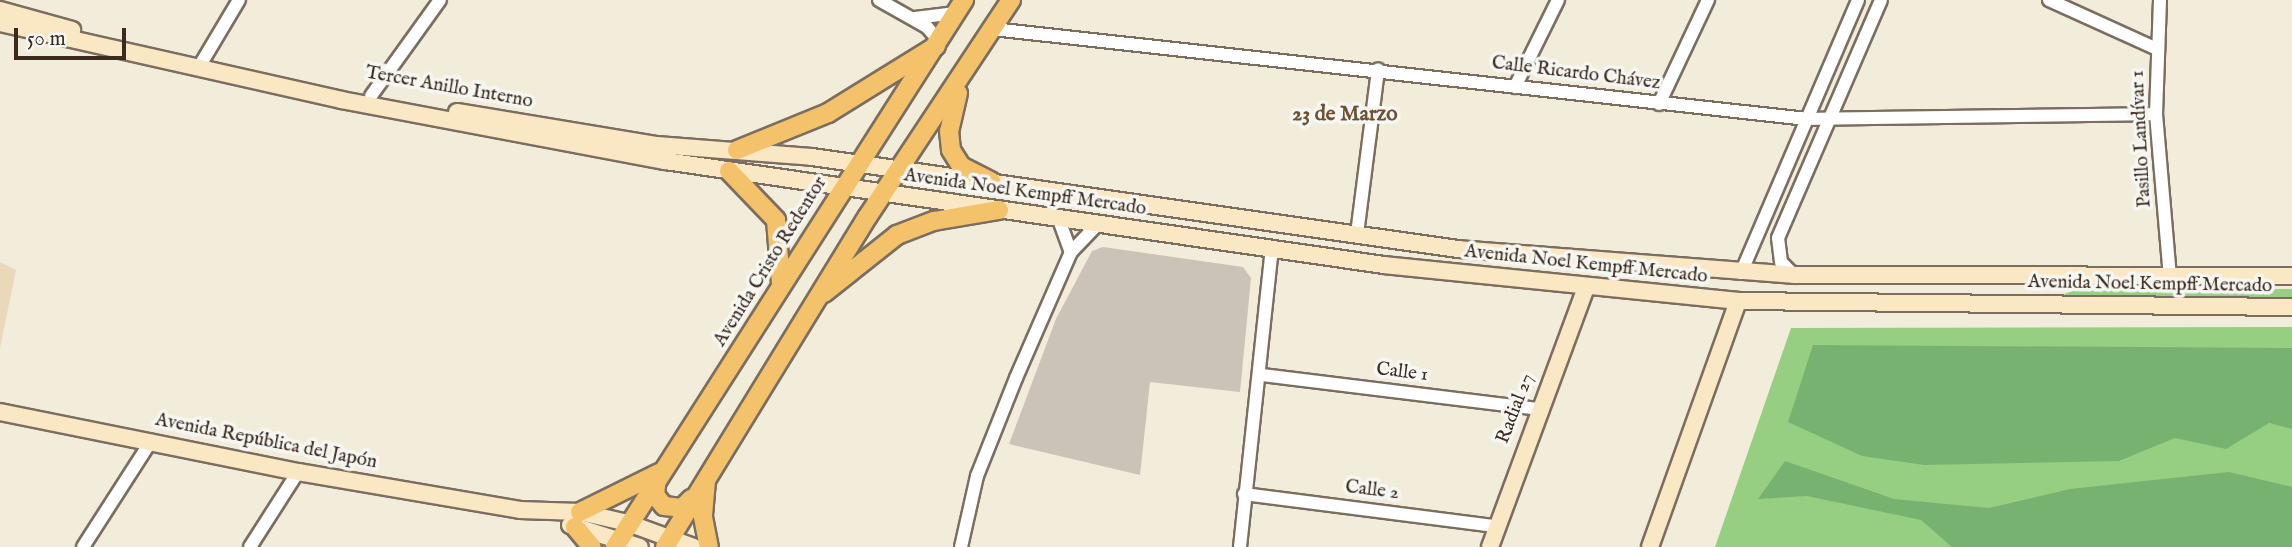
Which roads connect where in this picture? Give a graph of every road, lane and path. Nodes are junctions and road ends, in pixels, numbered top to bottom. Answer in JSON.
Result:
{"nodes":[{"id":1,"x":239,"y":0,"type":"edge"},
{"id":2,"x":440,"y":0,"type":"edge"},
{"id":3,"x":879,"y":0,"type":"edge"},
{"id":4,"x":1011,"y":0,"type":"edge"},
{"id":5,"x":1558,"y":0,"type":"edge"},
{"id":6,"x":1707,"y":0,"type":"edge"},
{"id":7,"x":1858,"y":0,"type":"edge"},
{"id":8,"x":1881,"y":0,"type":"edge"},
{"id":9,"x":2049,"y":0,"type":"edge"},
{"id":10,"x":2160,"y":0,"type":"edge"},
{"id":11,"x":960,"y":7,"type":"edge"},
{"id":12,"x":0,"y":10,"type":"edge"},
{"id":13,"x":911,"y":18,"type":"junction"},
{"id":14,"x":0,"y":23,"type":"edge"},
{"id":15,"x":993,"y":29,"type":"junction"},
{"id":16,"x":937,"y":43,"type":"junction"},
{"id":17,"x":2157,"y":49,"type":"junction"},
{"id":18,"x":202,"y":62,"type":"junction"},
{"id":19,"x":1378,"y":69,"type":"junction"},
{"id":20,"x":963,"y":76,"type":"junction"},
{"id":21,"x":1515,"y":87,"type":"junction"},
{"id":22,"x":371,"y":96,"type":"junction"},
{"id":23,"x":1658,"y":104,"type":"junction"},
{"id":24,"x":2156,"y":114,"type":"junction"},
{"id":25,"x":1807,"y":119,"type":"junction"},
{"id":26,"x":1826,"y":119,"type":"junction"},
{"id":27,"x":737,"y":150,"type":"junction"},
{"id":28,"x":858,"y":164,"type":"junction"},
{"id":29,"x":897,"y":170,"type":"junction"},
{"id":30,"x":729,"y":171,"type":"junction"},
{"id":31,"x":991,"y":181,"type":"junction"},
{"id":32,"x":843,"y":188,"type":"junction"},
{"id":33,"x":881,"y":195,"type":"junction"},
{"id":34,"x":999,"y":210,"type":"junction"},
{"id":35,"x":1058,"y":217,"type":"junction"},
{"id":36,"x":1098,"y":224,"type":"junction"},
{"id":37,"x":1357,"y":234,"type":"junction"},
{"id":38,"x":1272,"y":250,"type":"junction"},
{"id":39,"x":1071,"y":252,"type":"junction"},
{"id":40,"x":1522,"y":254,"type":"junction"},
{"id":41,"x":1741,"y":273,"type":"junction"},
{"id":42,"x":1794,"y":275,"type":"junction"},
{"id":43,"x":2052,"y":276,"type":"junction"},
{"id":44,"x":2170,"y":276,"type":"junction"},
{"id":45,"x":2292,"y":276,"type":"edge"},
{"id":46,"x":1520,"y":281,"type":"junction"},
{"id":47,"x":781,"y":284,"type":"junction"},
{"id":48,"x":1587,"y":288,"type":"junction"},
{"id":49,"x":1738,"y":301,"type":"junction"},
{"id":50,"x":813,"y":302,"type":"junction"},
{"id":51,"x":2053,"y":305,"type":"junction"},
{"id":52,"x":2292,"y":307,"type":"edge"},
{"id":53,"x":1262,"y":375,"type":"junction"},
{"id":54,"x":1538,"y":409,"type":"junction"},
{"id":55,"x":0,"y":412,"type":"edge"},
{"id":56,"x":151,"y":441,"type":"junction"},
{"id":57,"x":298,"y":472,"type":"junction"},
{"id":58,"x":658,"y":476,"type":"junction"},
{"id":59,"x":707,"y":477,"type":"junction"},
{"id":60,"x":1244,"y":494,"type":"junction"},
{"id":61,"x":695,"y":495,"type":"junction"},
{"id":62,"x":577,"y":519,"type":"junction"},
{"id":63,"x":628,"y":523,"type":"junction"},
{"id":64,"x":1495,"y":526,"type":"junction"},
{"id":65,"x":668,"y":542,"type":"edge"},
{"id":66,"x":616,"y":544,"type":"edge"},
{"id":67,"x":83,"y":547,"type":"edge"},
{"id":68,"x":250,"y":547,"type":"edge"},
{"id":69,"x":592,"y":547,"type":"edge"},
{"id":70,"x":640,"y":547,"type":"edge"},
{"id":71,"x":694,"y":547,"type":"edge"},
{"id":72,"x":709,"y":547,"type":"edge"},
{"id":73,"x":961,"y":547,"type":"edge"},
{"id":74,"x":1240,"y":547,"type":"edge"},
{"id":75,"x":1490,"y":547,"type":"edge"},
{"id":76,"x":1650,"y":547,"type":"edge"}],
"edges":[{"from":1,"to":18,"type":"street"},
{"from":2,"to":22,"type":"street"},
{"from":3,"to":13,"type":"street"},
{"from":4,"to":15,"type":"main road"},
{"from":5,"to":21,"type":"street"},
{"from":6,"to":23,"type":"street"},
{"from":7,"to":25,"type":"street"},
{"from":8,"to":26,"type":"street"},
{"from":9,"to":17,"type":"street"},
{"from":10,"to":17,"type":"street","name":"Pasillo Landívar 1"},
{"from":11,"to":13,"type":"street"},
{"from":11,"to":16,"type":"main road","name":"Avenida Cristo Redentor"},
{"from":12,"to":18,"type":"main road","name":"Tercer Anillo Interno"},
{"from":13,"to":16,"type":"street"},
{"from":14,"to":30,"type":"main road","name":"Tercer Anillo Interno"},
{"from":15,"to":19,"type":"street","name":"Calle Ricardo Chávez"},
{"from":15,"to":20,"type":"main road"},
{"from":16,"to":27,"type":"main road"},
{"from":16,"to":28,"type":"main road","name":"Avenida Cristo Redentor"},
{"from":17,"to":24,"type":"street","name":"Pasillo Landívar 1"},
{"from":18,"to":22,"type":"main road","name":"Tercer Anillo Interno"},
{"from":19,"to":21,"type":"street","name":"Calle Ricardo Chávez"},
{"from":19,"to":37,"type":"street"},
{"from":20,"to":29,"type":"main road"},
{"from":20,"to":31,"type":"main road"},
{"from":21,"to":23,"type":"street","name":"Calle Ricardo Chávez"},
{"from":22,"to":27,"type":"main road","name":"Tercer Anillo Interno"},
{"from":23,"to":25,"type":"street","name":"Calle Ricardo Chávez"},
{"from":24,"to":26,"type":"street","name":"Calle Ricardo Chávez"},
{"from":24,"to":44,"type":"street","name":"Pasillo Landívar 1"},
{"from":25,"to":26,"type":"street","name":"Calle Ricardo Chávez"},
{"from":25,"to":41,"type":"street"},
{"from":26,"to":42,"type":"street"},
{"from":27,"to":28,"type":"main road","name":"Tercer Anillo Interno"},
{"from":28,"to":29,"type":"main road","name":"Tercer Anillo Interno"},
{"from":28,"to":32,"type":"main road","name":"Avenida Cristo Redentor"},
{"from":29,"to":31,"type":"main road","name":"Avenida Noel Kempff Mercado"},
{"from":29,"to":33,"type":"main road"},
{"from":30,"to":32,"type":"main road","name":"Tercer Anillo Interno"},
{"from":30,"to":47,"type":"main road"},
{"from":31,"to":37,"type":"main road","name":"Avenida Noel Kempff Mercado"},
{"from":32,"to":33,"type":"main road","name":"Tercer Anillo Interno"},
{"from":32,"to":47,"type":"main road","name":"Avenida Cristo Redentor"},
{"from":33,"to":34,"type":"main road","name":"Avenida Noel Kempff Mercado"},
{"from":33,"to":50,"type":"main road"},
{"from":34,"to":35,"type":"main road","name":"Avenida Noel Kempff Mercado"},
{"from":34,"to":50,"type":"main road"},
{"from":35,"to":36,"type":"main road","name":"Avenida Noel Kempff Mercado"},
{"from":35,"to":39,"type":"street"},
{"from":36,"to":38,"type":"main road","name":"Avenida Noel Kempff Mercado"},
{"from":36,"to":39,"type":"street"},
{"from":37,"to":40,"type":"main road","name":"Avenida Noel Kempff Mercado"},
{"from":38,"to":46,"type":"main road","name":"Avenida Noel Kempff Mercado"},
{"from":38,"to":53,"type":"street"},
{"from":39,"to":73,"type":"street"},
{"from":40,"to":41,"type":"main road","name":"Avenida Noel Kempff Mercado"},
{"from":40,"to":46,"type":"main road"},
{"from":41,"to":42,"type":"main road","name":"Avenida Noel Kempff Mercado"},
{"from":42,"to":43,"type":"main road","name":"Avenida Noel Kempff Mercado"},
{"from":43,"to":44,"type":"main road","name":"Avenida Noel Kempff Mercado"},
{"from":43,"to":51,"type":"main road"},
{"from":44,"to":45,"type":"main road","name":"Avenida Noel Kempff Mercado"},
{"from":46,"to":48,"type":"main road","name":"Avenida Noel Kempff Mercado"},
{"from":47,"to":58,"type":"main road","name":"Avenida Cristo Redentor"},
{"from":48,"to":49,"type":"main road","name":"Avenida Noel Kempff Mercado"},
{"from":48,"to":54,"type":"main road","name":"Radial 27"},
{"from":49,"to":51,"type":"main road","name":"Avenida Noel Kempff Mercado"},
{"from":49,"to":76,"type":"main road"},
{"from":50,"to":59,"type":"main road"},
{"from":51,"to":52,"type":"main road","name":"Avenida Noel Kempff Mercado"},
{"from":53,"to":54,"type":"street","name":"Calle 1"},
{"from":53,"to":60,"type":"street"},
{"from":54,"to":64,"type":"main road","name":"Radial 27"},
{"from":55,"to":56,"type":"main road","name":"Avenida República del Japón"},
{"from":56,"to":57,"type":"main road","name":"Avenida República del Japón"},
{"from":56,"to":67,"type":"street"},
{"from":57,"to":62,"type":"main road","name":"Avenida República del Japón"},
{"from":57,"to":68,"type":"street"},
{"from":58,"to":61,"type":"main road"},
{"from":58,"to":62,"type":"main road"},
{"from":58,"to":63,"type":"main road","name":"Avenida Cristo Redentor"},
{"from":59,"to":61,"type":"main road"},
{"from":59,"to":72,"type":"main road"},
{"from":60,"to":64,"type":"street","name":"Calle 2"},
{"from":60,"to":74,"type":"street"},
{"from":61,"to":65,"type":"main road"},
{"from":62,"to":63,"type":"main road"},
{"from":62,"to":66,"type":"main road"},
{"from":62,"to":69,"type":"main road"},
{"from":63,"to":65,"type":"main road"},
{"from":63,"to":66,"type":"main road","name":"Avenida Cristo Redentor"},
{"from":64,"to":75,"type":"main road","name":"Radial 27"},
{"from":65,"to":71,"type":"main road"},
{"from":66,"to":70,"type":"main road"}]}
